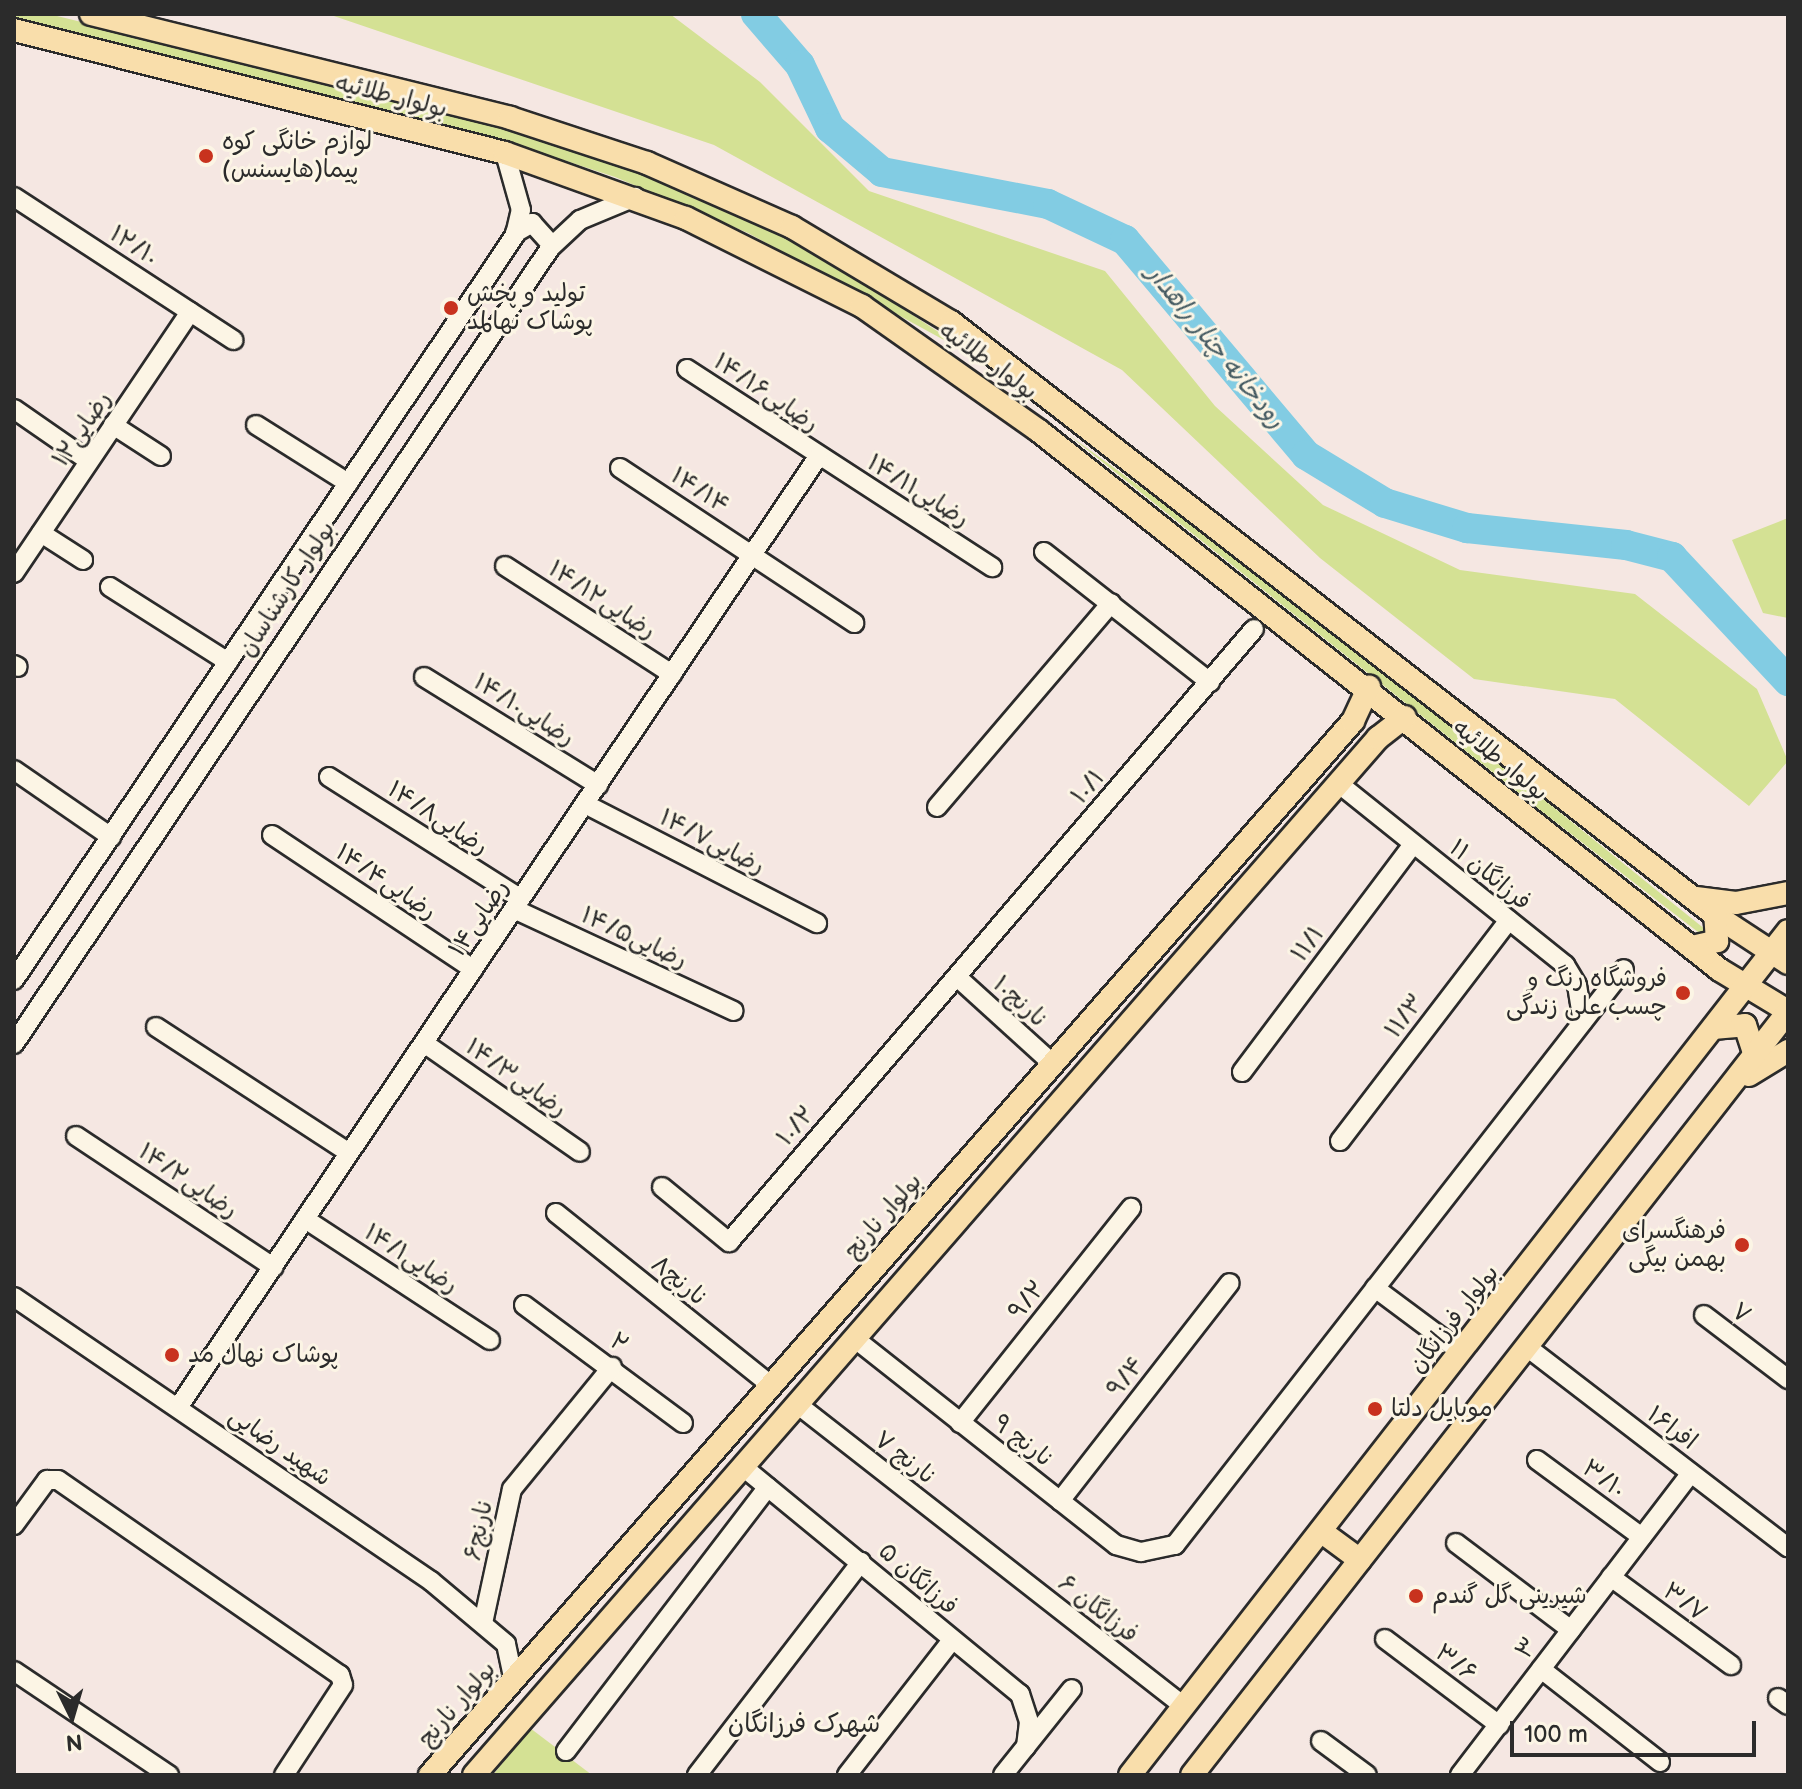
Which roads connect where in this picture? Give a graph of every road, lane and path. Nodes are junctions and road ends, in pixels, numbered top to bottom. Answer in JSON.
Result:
{"nodes":[{"id":1,"x":91,"y":14,"type":"edge"},
{"id":2,"x":14,"y":30,"type":"edge"},
{"id":3,"x":505,"y":153,"type":"junction"},
{"id":4,"x":14,"y":197,"type":"edge"},
{"id":5,"x":636,"y":197,"type":"junction"},
{"id":6,"x":515,"y":233,"type":"junction"},
{"id":7,"x":552,"y":245,"type":"junction"},
{"id":8,"x":190,"y":312,"type":"junction"},
{"id":9,"x":233,"y":340,"type":"dead end"},
{"id":10,"x":687,"y":369,"type":"dead end"},
{"id":11,"x":1062,"y":405,"type":"junction"},
{"id":12,"x":14,"y":409,"type":"edge"},
{"id":13,"x":113,"y":425,"type":"junction"},
{"id":14,"x":256,"y":425,"type":"dead end"},
{"id":15,"x":1039,"y":431,"type":"junction"},
{"id":16,"x":161,"y":456,"type":"dead end"},
{"id":17,"x":818,"y":457,"type":"junction"},
{"id":18,"x":89,"y":461,"type":"junction"},
{"id":19,"x":620,"y":468,"type":"dead end"},
{"id":20,"x":348,"y":483,"type":"junction"},
{"id":21,"x":41,"y":533,"type":"junction"},
{"id":22,"x":1044,"y":552,"type":"dead end"},
{"id":23,"x":753,"y":554,"type":"junction"},
{"id":24,"x":83,"y":560,"type":"dead end"},
{"id":25,"x":505,"y":566,"type":"dead end"},
{"id":26,"x":992,"y":567,"type":"dead end"},
{"id":27,"x":14,"y":573,"type":"edge"},
{"id":28,"x":110,"y":587,"type":"dead end"},
{"id":29,"x":1111,"y":603,"type":"junction"},
{"id":30,"x":854,"y":623,"type":"dead end"},
{"id":31,"x":1254,"y":629,"type":"dead end"},
{"id":32,"x":228,"y":662,"type":"junction"},
{"id":33,"x":672,"y":674,"type":"junction"},
{"id":34,"x":424,"y":677,"type":"dead end"},
{"id":35,"x":1210,"y":682,"type":"junction"},
{"id":36,"x":1369,"y":687,"type":"junction"},
{"id":37,"x":1405,"y":717,"type":"junction"},
{"id":38,"x":1353,"y":721,"type":"junction"},
{"id":39,"x":1378,"y":738,"type":"junction"},
{"id":40,"x":14,"y":770,"type":"edge"},
{"id":41,"x":329,"y":777,"type":"dead end"},
{"id":42,"x":1338,"y":783,"type":"junction"},
{"id":43,"x":598,"y":785,"type":"junction"},
{"id":44,"x":585,"y":804,"type":"junction"},
{"id":45,"x":937,"y":807,"type":"dead end"},
{"id":46,"x":272,"y":835,"type":"dead end"},
{"id":47,"x":111,"y":837,"type":"junction"},
{"id":48,"x":1413,"y":844,"type":"junction"},
{"id":49,"x":1788,"y":893,"type":"edge"},
{"id":50,"x":1696,"y":898,"type":"junction"},
{"id":51,"x":517,"y":904,"type":"junction"},
{"id":52,"x":1715,"y":915,"type":"junction"},
{"id":53,"x":1509,"y":920,"type":"junction"},
{"id":54,"x":817,"y":923,"type":"dead end"},
{"id":55,"x":1788,"y":931,"type":"edge"},
{"id":56,"x":1692,"y":947,"type":"junction"},
{"id":57,"x":1780,"y":958,"type":"edge"},
{"id":58,"x":473,"y":969,"type":"junction"},
{"id":59,"x":1624,"y":969,"type":"dead end"},
{"id":60,"x":957,"y":977,"type":"junction"},
{"id":61,"x":14,"y":980,"type":"edge"},
{"id":62,"x":1746,"y":986,"type":"junction"},
{"id":63,"x":734,"y":1011,"type":"dead end"},
{"id":64,"x":1788,"y":1012,"type":"edge"},
{"id":65,"x":1583,"y":1022,"type":"junction"},
{"id":66,"x":156,"y":1027,"type":"dead end"},
{"id":67,"x":1713,"y":1028,"type":"junction"},
{"id":68,"x":424,"y":1043,"type":"junction"},
{"id":69,"x":14,"y":1044,"type":"edge"},
{"id":70,"x":1788,"y":1051,"type":"edge"},
{"id":71,"x":1755,"y":1055,"type":"junction"},
{"id":72,"x":1052,"y":1063,"type":"junction"},
{"id":73,"x":1242,"y":1072,"type":"dead end"},
{"id":74,"x":1724,"y":1096,"type":"junction"},
{"id":75,"x":76,"y":1136,"type":"dead end"},
{"id":76,"x":1340,"y":1141,"type":"dead end"},
{"id":77,"x":580,"y":1152,"type":"dead end"},
{"id":78,"x":349,"y":1153,"type":"junction"},
{"id":79,"x":662,"y":1187,"type":"dead end"},
{"id":80,"x":926,"y":1206,"type":"junction"},
{"id":81,"x":1131,"y":1208,"type":"dead end"},
{"id":82,"x":556,"y":1213,"type":"dead end"},
{"id":83,"x":305,"y":1219,"type":"junction"},
{"id":84,"x":950,"y":1227,"type":"junction"},
{"id":85,"x":273,"y":1267,"type":"junction"},
{"id":86,"x":1230,"y":1283,"type":"dead end"},
{"id":87,"x":1375,"y":1288,"type":"junction"},
{"id":88,"x":14,"y":1297,"type":"edge"},
{"id":89,"x":524,"y":1305,"type":"dead end"},
{"id":90,"x":14,"y":1314,"type":"edge"},
{"id":91,"x":1704,"y":1315,"type":"dead end"},
{"id":92,"x":44,"y":1319,"type":"junction"},
{"id":93,"x":854,"y":1338,"type":"junction"},
{"id":94,"x":490,"y":1340,"type":"dead end"},
{"id":95,"x":1527,"y":1347,"type":"junction"},
{"id":96,"x":1461,"y":1352,"type":"junction"},
{"id":97,"x":612,"y":1367,"type":"junction"},
{"id":98,"x":1788,"y":1379,"type":"edge"},
{"id":99,"x":772,"y":1386,"type":"junction"},
{"id":100,"x":797,"y":1404,"type":"junction"},
{"id":101,"x":179,"y":1406,"type":"junction"},
{"id":102,"x":683,"y":1423,"type":"dead end"},
{"id":103,"x":960,"y":1423,"type":"junction"},
{"id":104,"x":1537,"y":1460,"type":"dead end"},
{"id":105,"x":742,"y":1466,"type":"junction"},
{"id":106,"x":1691,"y":1473,"type":"junction"},
{"id":107,"x":768,"y":1487,"type":"junction"},
{"id":108,"x":1060,"y":1501,"type":"junction"},
{"id":109,"x":14,"y":1525,"type":"edge"},
{"id":110,"x":1322,"y":1532,"type":"junction"},
{"id":111,"x":1642,"y":1537,"type":"junction"},
{"id":112,"x":1456,"y":1543,"type":"dead end"},
{"id":113,"x":1788,"y":1547,"type":"edge"},
{"id":114,"x":983,"y":1550,"type":"joint"},
{"id":115,"x":1360,"y":1560,"type":"junction"},
{"id":116,"x":861,"y":1562,"type":"junction"},
{"id":117,"x":1611,"y":1577,"type":"junction"},
{"id":118,"x":483,"y":1623,"type":"junction"},
{"id":119,"x":1571,"y":1630,"type":"junction"},
{"id":120,"x":1385,"y":1639,"type":"dead end"},
{"id":121,"x":952,"y":1640,"type":"junction"},
{"id":122,"x":1731,"y":1665,"type":"dead end"},
{"id":123,"x":1541,"y":1669,"type":"junction"},
{"id":124,"x":14,"y":1671,"type":"edge"},
{"id":125,"x":513,"y":1678,"type":"junction"},
{"id":126,"x":1072,"y":1689,"type":"dead end"},
{"id":127,"x":1183,"y":1706,"type":"junction"},
{"id":128,"x":1499,"y":1725,"type":"junction"},
{"id":129,"x":1321,"y":1741,"type":"dead end"},
{"id":130,"x":1026,"y":1747,"type":"junction"},
{"id":131,"x":566,"y":1751,"type":"dead end"},
{"id":132,"x":1660,"y":1762,"type":"dead end"},
{"id":133,"x":1468,"y":1772,"type":"edge"},
{"id":134,"x":169,"y":1775,"type":"edge"},
{"id":135,"x":284,"y":1775,"type":"edge"},
{"id":136,"x":430,"y":1775,"type":"edge"},
{"id":137,"x":474,"y":1775,"type":"edge"},
{"id":138,"x":697,"y":1775,"type":"edge"},
{"id":139,"x":847,"y":1775,"type":"edge"},
{"id":140,"x":1003,"y":1775,"type":"edge"},
{"id":141,"x":1130,"y":1775,"type":"edge"},
{"id":142,"x":1192,"y":1775,"type":"edge"},
{"id":143,"x":1367,"y":1775,"type":"edge"}],
"edges":[{"from":1,"to":11,"type":"main road","name":"بولوار طلائیه"},
{"from":2,"to":3,"type":"main road","name":"بولوار طلائیه"},
{"from":3,"to":5,"type":"main road","name":"بولوار طلائیه"},
{"from":3,"to":6,"type":"street"},
{"from":4,"to":8,"type":"street","name":"۱۲/۱۰"},
{"from":5,"to":7,"type":"street","name":"بولوار کارشناسان"},
{"from":5,"to":15,"type":"main road","name":"بولوار طلائیه"},
{"from":6,"to":7,"type":"street"},
{"from":6,"to":20,"type":"street","name":"بولوار کارشناسان"},
{"from":7,"to":69,"type":"street","name":"بولوار کارشناسان"},
{"from":8,"to":9,"type":"street","name":"۱۲/۱۰"},
{"from":8,"to":13,"type":"street","name":"رضایی۱۲"},
{"from":10,"to":17,"type":"street","name":"رضایی۱۴/۱۶"},
{"from":11,"to":15,"type":"main road"},
{"from":11,"to":50,"type":"main road","name":"بولوار طلائیه"},
{"from":12,"to":18,"type":"street"},
{"from":13,"to":16,"type":"street"},
{"from":13,"to":18,"type":"street","name":"رضایی۱۲"},
{"from":14,"to":20,"type":"street"},
{"from":15,"to":36,"type":"main road","name":"بولوار طلائیه"},
{"from":17,"to":23,"type":"street","name":"رضایی۱۴"},
{"from":17,"to":26,"type":"street","name":"رضایی۱۴/۱۱"},
{"from":18,"to":21,"type":"street","name":"رضایی۱۲"},
{"from":19,"to":23,"type":"street","name":"۱۴/۱۴"},
{"from":20,"to":32,"type":"street","name":"بولوار کارشناسان"},
{"from":21,"to":24,"type":"street"},
{"from":21,"to":27,"type":"street","name":"رضایی۱۲"},
{"from":22,"to":29,"type":"street"},
{"from":23,"to":30,"type":"street","name":"۱۴/۱۴"},
{"from":23,"to":33,"type":"street","name":"رضایی۱۴"},
{"from":25,"to":33,"type":"street","name":"رضایی۱۴/۱۲"},
{"from":28,"to":32,"type":"street"},
{"from":29,"to":35,"type":"street"},
{"from":29,"to":45,"type":"street"},
{"from":31,"to":35,"type":"street","name":"۱۰/۱"},
{"from":32,"to":47,"type":"street","name":"بولوار کارشناسان"},
{"from":33,"to":43,"type":"street","name":"رضایی۱۴"},
{"from":34,"to":43,"type":"street","name":"رضایی۱۴/۱۰"},
{"from":35,"to":60,"type":"street","name":"۱۰/۱"},
{"from":36,"to":37,"type":"main road","name":"بولوار طلائیه"},
{"from":36,"to":38,"type":"main road","name":"بولوار نارنج"},
{"from":37,"to":39,"type":"main road"},
{"from":37,"to":56,"type":"main road","name":"بولوار طلائیه"},
{"from":38,"to":39,"type":"main road"},
{"from":38,"to":72,"type":"main road","name":"بولوار نارنج"},
{"from":39,"to":42,"type":"main road"},
{"from":40,"to":47,"type":"street"},
{"from":41,"to":51,"type":"street","name":"رضایی۱۴/۸"},
{"from":42,"to":48,"type":"street","name":"فرزانگان ۱۱"},
{"from":42,"to":84,"type":"main road"},
{"from":43,"to":44,"type":"street","name":"رضایی۱۴"},
{"from":44,"to":51,"type":"street","name":"رضایی۱۴"},
{"from":44,"to":54,"type":"street","name":"رضایی۱۴/۷"},
{"from":46,"to":58,"type":"street","name":"رضایی۱۴/۴"},
{"from":47,"to":61,"type":"street","name":"بولوار کارشناسان"},
{"from":48,"to":53,"type":"street","name":"فرزانگان ۱۱"},
{"from":48,"to":73,"type":"street","name":"۱۱/۱"},
{"from":49,"to":50,"type":"main road"},
{"from":50,"to":52,"type":"main road","name":"بولوار طلائیه"},
{"from":51,"to":58,"type":"street","name":"رضایی۱۴"},
{"from":51,"to":63,"type":"street","name":"رضایی۱۴/۵"},
{"from":52,"to":56,"type":"main road"},
{"from":52,"to":57,"type":"main road","name":"بولوار طلائیه"},
{"from":53,"to":65,"type":"street","name":"فرزانگان ۱۱"},
{"from":53,"to":76,"type":"street","name":"۱۱/۳"},
{"from":55,"to":57,"type":"main road","name":"بولوار فرزانگان"},
{"from":56,"to":62,"type":"main road","name":"بولوار طلائیه"},
{"from":57,"to":62,"type":"main road","name":"بولوار فرزانگان"},
{"from":58,"to":68,"type":"street","name":"رضایی۱۴"},
{"from":59,"to":65,"type":"street"},
{"from":60,"to":72,"type":"street","name":"نارنج۱۰"},
{"from":60,"to":79,"type":"street","name":"۱۰/۲"},
{"from":62,"to":64,"type":"main road","name":"بولوار طلائیه"},
{"from":62,"to":67,"type":"main road","name":"بولوار فرزانگان"},
{"from":64,"to":71,"type":"main road"},
{"from":65,"to":87,"type":"street"},
{"from":66,"to":78,"type":"street"},
{"from":67,"to":71,"type":"main road"},
{"from":67,"to":96,"type":"main road","name":"بولوار فرزانگان"},
{"from":68,"to":77,"type":"street","name":"رضایی۱۴/۳"},
{"from":68,"to":78,"type":"street","name":"رضایی۱۴"},
{"from":70,"to":74,"type":"main road"},
{"from":71,"to":74,"type":"main road"},
{"from":72,"to":80,"type":"main road","name":"بولوار نارنج"},
{"from":74,"to":95,"type":"main road"},
{"from":75,"to":85,"type":"street","name":"رضایی۱۴/۲"},
{"from":78,"to":83,"type":"street","name":"رضایی۱۴"},
{"from":80,"to":84,"type":"main road"},
{"from":80,"to":99,"type":"main road","name":"بولوار نارنج"},
{"from":81,"to":103,"type":"street","name":"۹/۲"},
{"from":82,"to":99,"type":"street","name":"نارنج۸"},
{"from":83,"to":85,"type":"street","name":"رضایی۱۴"},
{"from":83,"to":94,"type":"street","name":"۱۴/۱رضایی"},
{"from":84,"to":93,"type":"main road"},
{"from":85,"to":101,"type":"street","name":"رضایی۱۴"},
{"from":86,"to":108,"type":"street","name":"۹/۴"},
{"from":87,"to":96,"type":"street"},
{"from":87,"to":108,"type":"street","name":"نارنج ۹"},
{"from":88,"to":92,"type":"street","name":"شهید رضایی"},
{"from":89,"to":97,"type":"street","name":"۲"},
{"from":90,"to":92,"type":"street","name":"شهید رضایی"},
{"from":91,"to":98,"type":"street","name":"۷"},
{"from":92,"to":101,"type":"street","name":"شهید رضایی"},
{"from":93,"to":100,"type":"main road"},
{"from":93,"to":103,"type":"street","name":"نارنج ۹"},
{"from":95,"to":106,"type":"street","name":"۱۶افرا"},
{"from":95,"to":115,"type":"main road"},
{"from":96,"to":110,"type":"main road","name":"بولوار فرزانگان"},
{"from":97,"to":102,"type":"street","name":"۲"},
{"from":97,"to":118,"type":"street","name":"نارنج۶"},
{"from":99,"to":125,"type":"main road","name":"بولوار نارنج"},
{"from":100,"to":105,"type":"main road"},
{"from":100,"to":114,"type":"street","name":"نارنج ۷"},
{"from":101,"to":118,"type":"street","name":"شهید رضایی"},
{"from":103,"to":108,"type":"street","name":"نارنج ۹"},
{"from":104,"to":111,"type":"street","name":"۳/۱۰"},
{"from":105,"to":107,"type":"street","name":"فرزانگان ۵"},
{"from":105,"to":137,"type":"main road"},
{"from":106,"to":111,"type":"street","name":"۳"},
{"from":106,"to":113,"type":"street","name":"۱۶افرا"},
{"from":107,"to":116,"type":"street","name":"فرزانگان ۵"},
{"from":107,"to":131,"type":"street"},
{"from":109,"to":135,"type":"street"},
{"from":110,"to":115,"type":"main road"},
{"from":110,"to":127,"type":"main road","name":"بولوار فرزانگان"},
{"from":111,"to":117,"type":"street","name":"۳"},
{"from":112,"to":119,"type":"street"},
{"from":114,"to":127,"type":"street","name":"فرزانگان ۶"},
{"from":115,"to":142,"type":"main road"},
{"from":116,"to":121,"type":"street","name":"فرزانگان ۵"},
{"from":116,"to":138,"type":"street"},
{"from":117,"to":119,"type":"street","name":"۳"},
{"from":117,"to":122,"type":"street","name":"۳/۷"},
{"from":118,"to":125,"type":"street"},
{"from":119,"to":123,"type":"street","name":"۳"},
{"from":120,"to":128,"type":"street","name":"۳/۶"},
{"from":121,"to":130,"type":"street","name":"فرزانگان ۵"},
{"from":121,"to":139,"type":"street"},
{"from":123,"to":128,"type":"street","name":"۳"},
{"from":123,"to":132,"type":"street"},
{"from":124,"to":134,"type":"street"},
{"from":125,"to":136,"type":"main road","name":"بولوار نارنج"},
{"from":126,"to":130,"type":"street"},
{"from":127,"to":141,"type":"main road","name":"بولوار فرزانگان"},
{"from":128,"to":133,"type":"street","name":"۳"},
{"from":129,"to":143,"type":"street"},
{"from":130,"to":140,"type":"street"}]}
